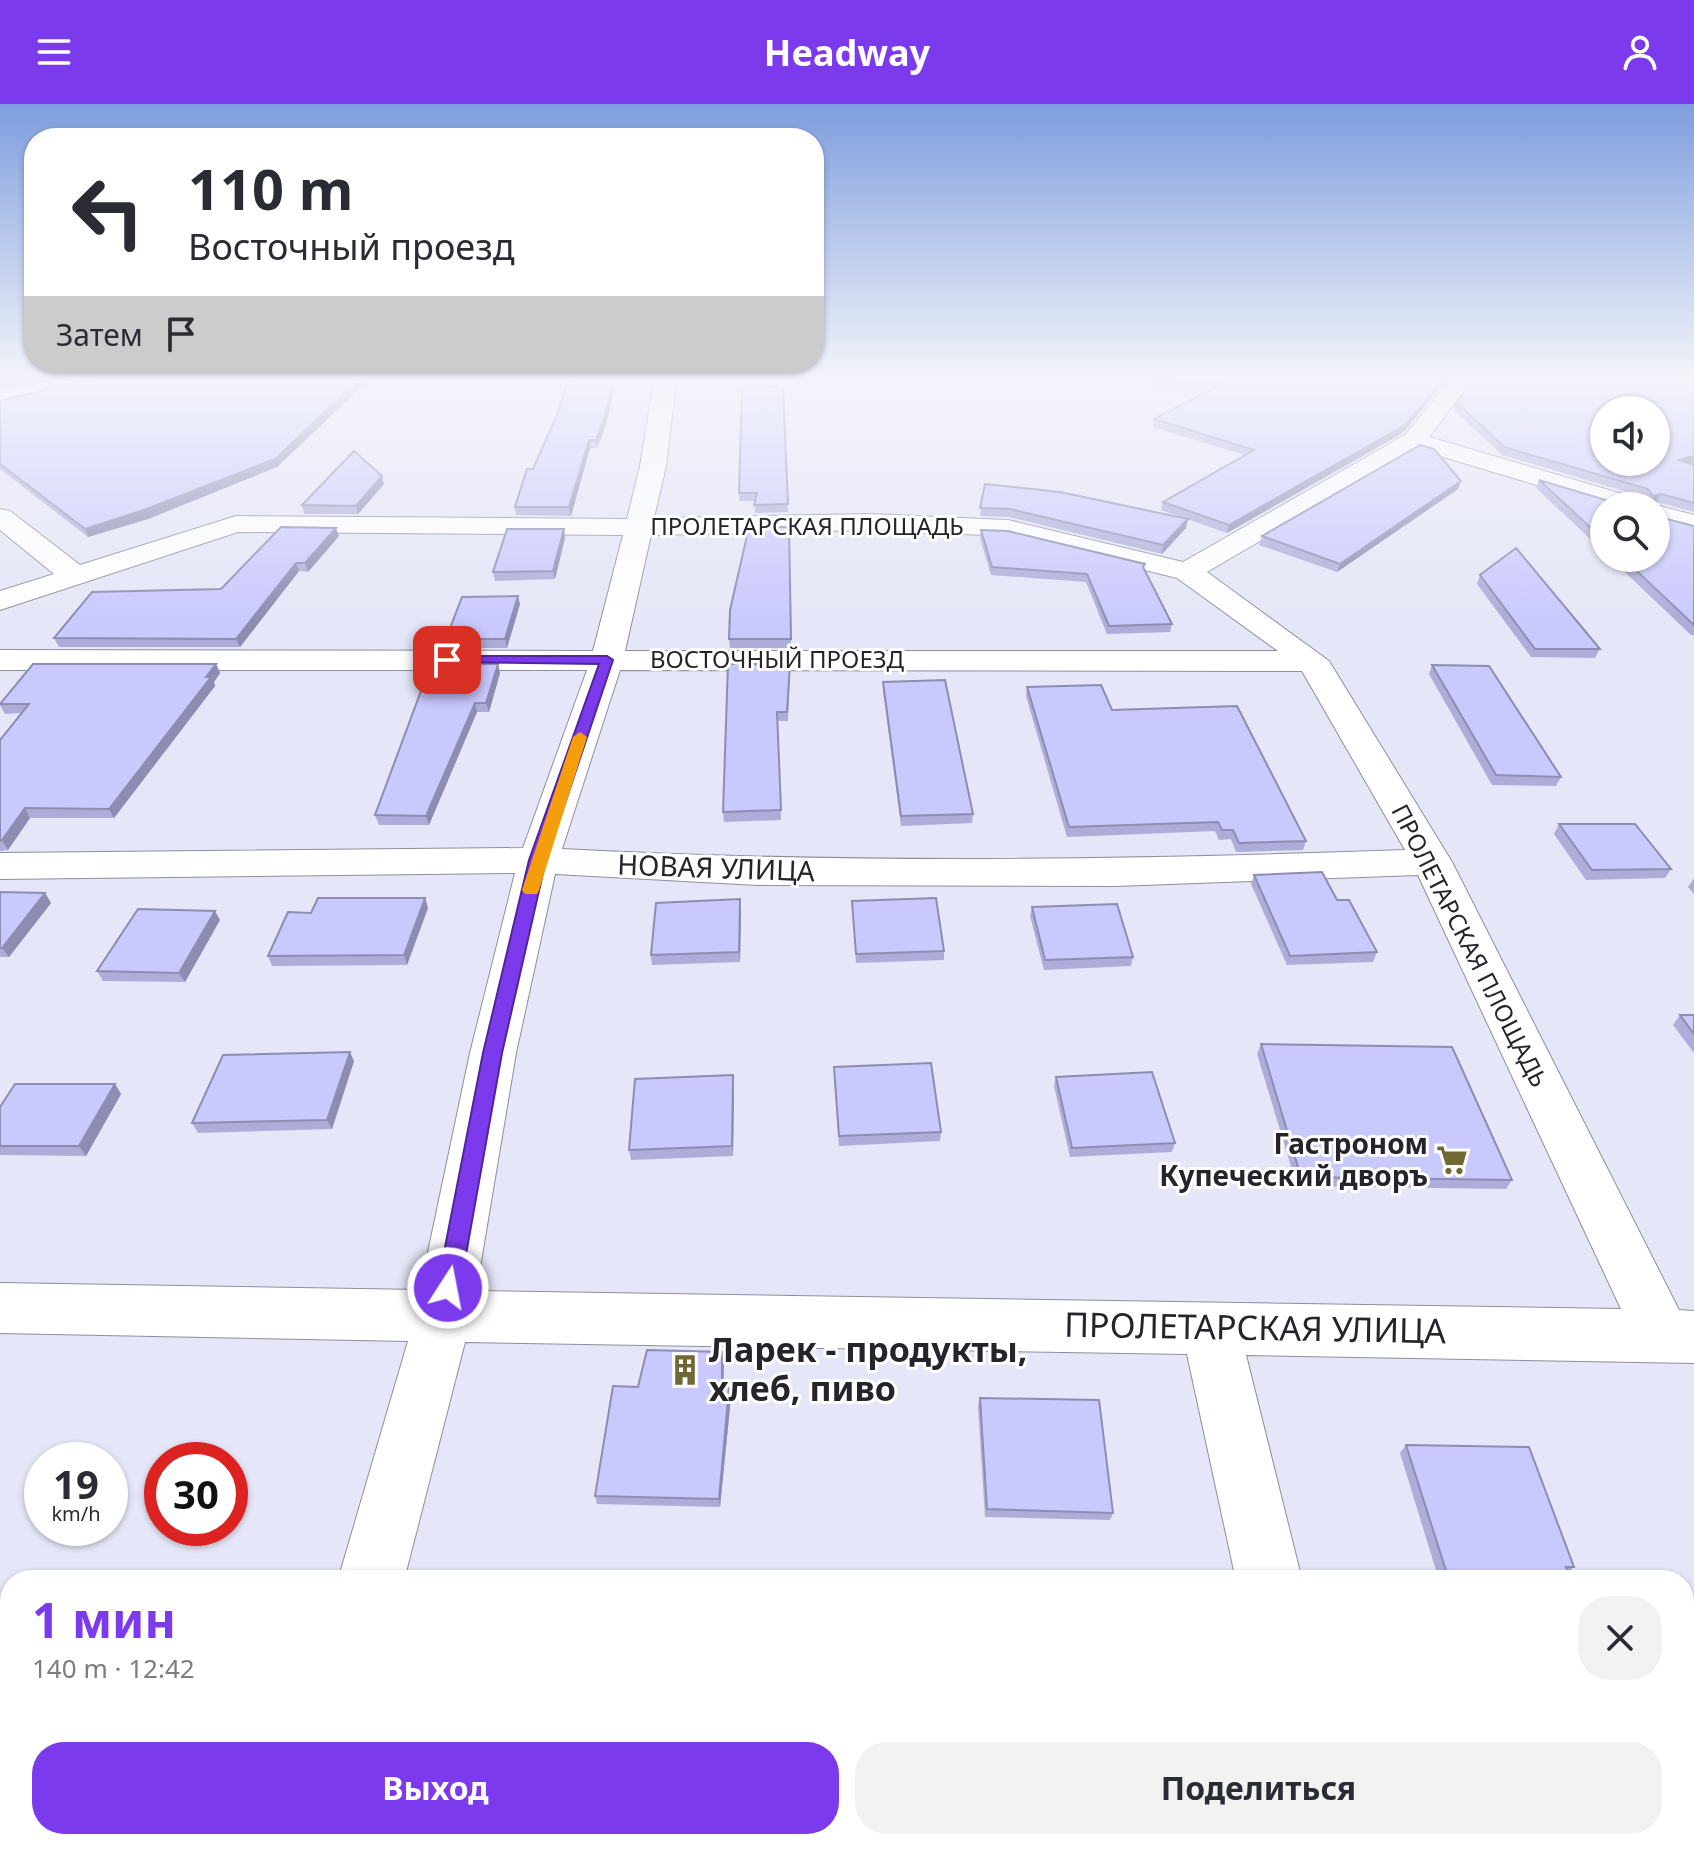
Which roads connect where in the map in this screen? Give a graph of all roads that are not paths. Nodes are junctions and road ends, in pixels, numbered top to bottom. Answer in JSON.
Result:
{"nodes":[{"id":1,"x":652,"y":456,"type":"edge"},
{"id":2,"x":1386,"y":456,"type":"edge"},
{"id":3,"x":1469,"y":456,"type":"edge"},
{"id":4,"x":1590,"y":493,"type":"edge"},
{"id":5,"x":0,"y":517,"type":"edge"},
{"id":6,"x":1670,"y":517,"type":"edge"},
{"id":7,"x":1694,"y":524,"type":"edge"},
{"id":8,"x":639,"y":527,"type":"junction"},
{"id":9,"x":1187,"y":572,"type":"junction"},
{"id":10,"x":75,"y":576,"type":"junction"},
{"id":11,"x":0,"y":601,"type":"edge"},
{"id":12,"x":0,"y":660,"type":"edge"},
{"id":13,"x":607,"y":660,"type":"junction"},
{"id":14,"x":1313,"y":661,"type":"junction"},
{"id":15,"x":538,"y":860,"type":"junction"},
{"id":16,"x":1432,"y":862,"type":"junction"},
{"id":17,"x":0,"y":866,"type":"edge"},
{"id":18,"x":0,"y":1308,"type":"edge"},
{"id":19,"x":443,"y":1317,"type":"junction"},
{"id":20,"x":1210,"y":1327,"type":"junction"},
{"id":21,"x":1678,"y":1337,"type":"edge"},
{"id":22,"x":374,"y":1570,"type":"edge"},
{"id":23,"x":1267,"y":1570,"type":"edge"}],
"edges":[{"from":1,"to":8,"type":"street"},
{"from":2,"to":9,"type":"street"},
{"from":3,"to":4,"type":"street"},
{"from":5,"to":10,"type":"street"},
{"from":6,"to":7,"type":"street"},
{"from":8,"to":9,"type":"street","name":"ПРОЛЕТАРСКАЯ ПЛОЩАДЬ"},
{"from":8,"to":10,"type":"street","name":"ПРОЛЕТАРСКАЯ ПЛОЩАДЬ"},
{"from":8,"to":13,"type":"street"},
{"from":9,"to":14,"type":"street","name":"ПРОЛЕТАРСКАЯ ПЛОЩАДЬ"},
{"from":10,"to":11,"type":"street","name":"ПРОЛЕТАРСКАЯ ПЛОЩАДЬ"},
{"from":12,"to":13,"type":"street","name":"ВОСТОЧНЫЙ ПРОЕЗД"},
{"from":13,"to":14,"type":"street","name":"ВОСТОЧНЫЙ ПРОЕЗД"},
{"from":13,"to":15,"type":"street"},
{"from":14,"to":16,"type":"street","name":"ПРОЛЕТАРСКАЯ ПЛОЩАДЬ"},
{"from":15,"to":16,"type":"street","name":"НОВАЯ УЛИЦА"},
{"from":15,"to":17,"type":"street","name":"НОВАЯ УЛИЦА"},
{"from":15,"to":19,"type":"street"},
{"from":16,"to":21,"type":"street","name":"ПРОЛЕТАРСКАЯ ПЛОЩАДЬ"},
{"from":18,"to":19,"type":"street","name":"ПРОЛЕТАРСКАЯ УЛИЦА"},
{"from":19,"to":20,"type":"street","name":"ПРОЛЕТАРСКАЯ УЛИЦА"},
{"from":19,"to":22,"type":"street"},
{"from":20,"to":21,"type":"street","name":"ПРОЛЕТАРСКАЯ УЛИЦА"},
{"from":20,"to":23,"type":"street"}]}
